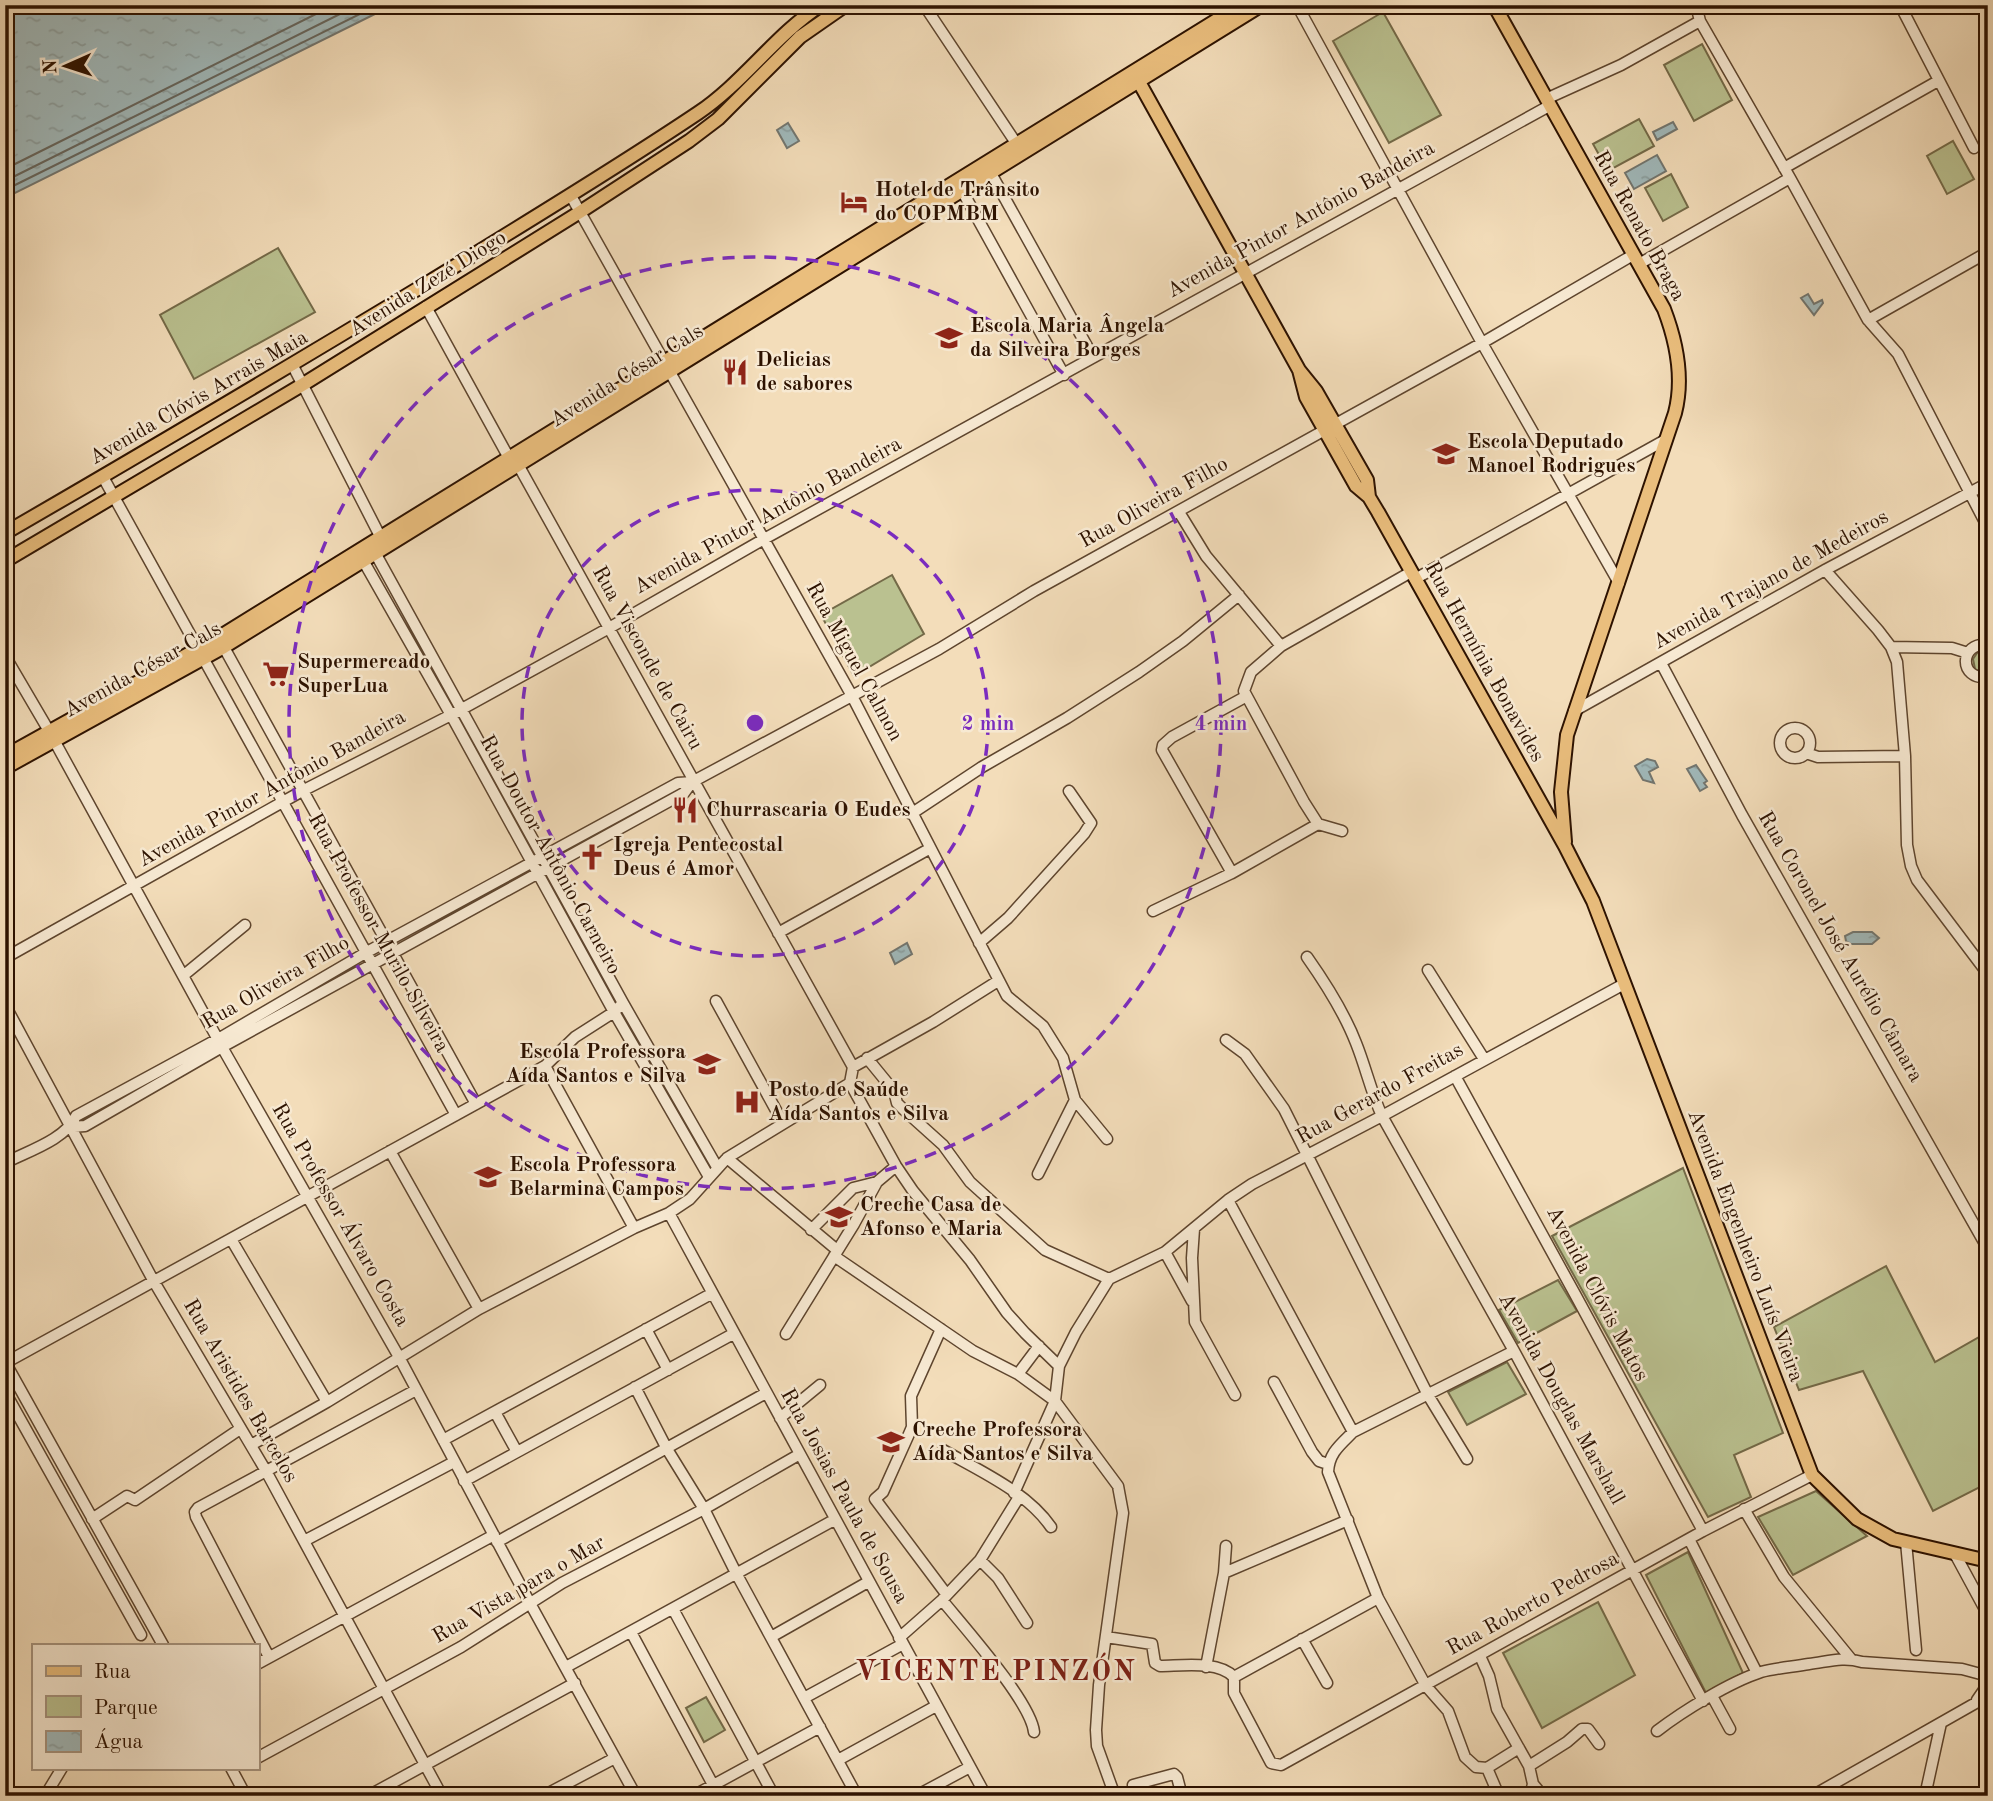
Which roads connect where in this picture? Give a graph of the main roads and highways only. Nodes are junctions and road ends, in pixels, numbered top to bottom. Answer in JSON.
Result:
{"nodes":[{"id":1,"x":821,"y":5,"type":"edge"},
{"id":2,"x":846,"y":5,"type":"edge"},
{"id":3,"x":1241,"y":5,"type":"edge"},
{"id":4,"x":1262,"y":5,"type":"edge"},
{"id":5,"x":1494,"y":5,"type":"edge"},
{"id":6,"x":1136,"y":76,"type":"junction"},
{"id":7,"x":5,"y":533,"type":"edge"},
{"id":8,"x":5,"y":561,"type":"edge"},
{"id":9,"x":52,"y":736,"type":"junction"},
{"id":10,"x":5,"y":756,"type":"edge"},
{"id":11,"x":5,"y":768,"type":"edge"},
{"id":12,"x":1565,"y":846,"type":"junction"},
{"id":13,"x":1988,"y":1562,"type":"edge"}],
"edges":[{"from":1,"to":7,"type":"main road","name":"Avenida Clóvis Arrais Maia"},
{"from":2,"to":8,"type":"main road","name":"Avenida Zezé Diogo"},
{"from":3,"to":6,"type":"main road","name":"Avenida César Cals"},
{"from":4,"to":6,"type":"main road","name":"Avenida César Cals"},
{"from":5,"to":12,"type":"main road","name":"Rua Renato Braga"},
{"from":6,"to":9,"type":"main road","name":"Avenida César Cals"},
{"from":6,"to":12,"type":"main road","name":"Rua Hermínia Bonavides"},
{"from":9,"to":10,"type":"main road","name":"Avenida César Cals"},
{"from":9,"to":11,"type":"main road","name":"Avenida César Cals"},
{"from":12,"to":13,"type":"main road","name":"Avenida Engenheiro Luís Vieira"}]}
